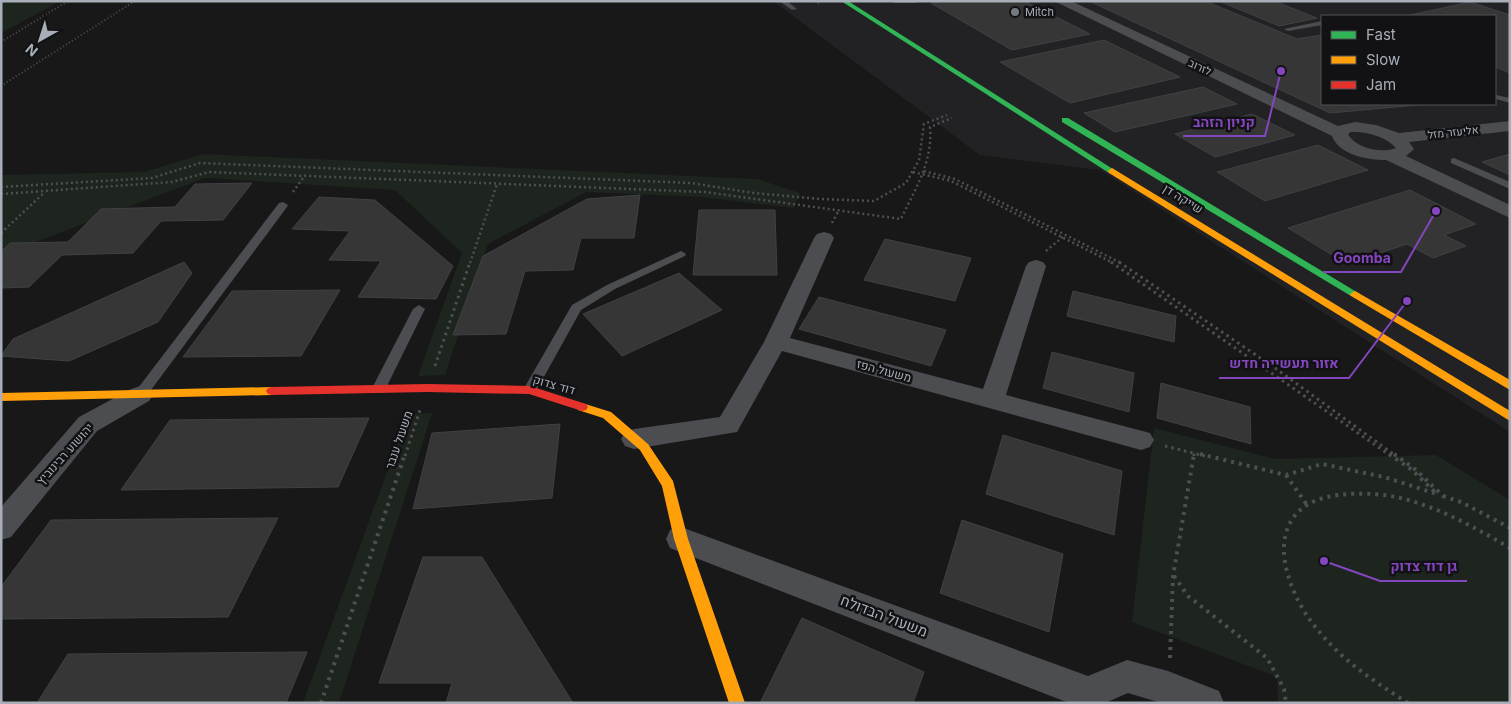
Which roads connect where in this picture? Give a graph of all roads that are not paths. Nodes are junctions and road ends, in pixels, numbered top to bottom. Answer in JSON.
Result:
{"nodes":[{"id":1,"x":782,"y":1,"type":"edge"},
{"id":2,"x":844,"y":1,"type":"edge"},
{"id":3,"x":894,"y":1,"type":"edge"},
{"id":4,"x":916,"y":1,"type":"edge"},
{"id":5,"x":1060,"y":1,"type":"edge"},
{"id":6,"x":794,"y":9,"type":"dead end"},
{"id":7,"x":1321,"y":23,"type":"edge"},
{"id":8,"x":1288,"y":29,"type":"dead end"},
{"id":9,"x":1499,"y":97,"type":"dead end"},
{"id":10,"x":1510,"y":101,"type":"edge"},
{"id":11,"x":1057,"y":115,"type":"dead end"},
{"id":12,"x":1510,"y":126,"type":"edge"},
{"id":13,"x":1338,"y":133,"type":"junction"},
{"id":14,"x":1395,"y":138,"type":"junction"},
{"id":15,"x":1389,"y":155,"type":"junction"},
{"id":16,"x":1454,"y":161,"type":"dead end"},
{"id":17,"x":1510,"y":186,"type":"edge"},
{"id":18,"x":283,"y":205,"type":"road end"},
{"id":19,"x":1510,"y":212,"type":"edge"},
{"id":20,"x":824,"y":238,"type":"dead end"},
{"id":21,"x":681,"y":254,"type":"dead end"},
{"id":22,"x":1036,"y":266,"type":"road end"},
{"id":23,"x":418,"y":309,"type":"dead end"},
{"id":24,"x":776,"y":342,"type":"junction"},
{"id":25,"x":1510,"y":386,"type":"edge"},
{"id":26,"x":378,"y":390,"type":"junction"},
{"id":27,"x":530,"y":390,"type":"junction"},
{"id":28,"x":140,"y":395,"type":"junction"},
{"id":29,"x":1,"y":397,"type":"edge"},
{"id":30,"x":992,"y":400,"type":"junction"},
{"id":31,"x":1510,"y":417,"type":"edge"},
{"id":32,"x":634,"y":439,"type":"junction"},
{"id":33,"x":1141,"y":440,"type":"road end"},
{"id":34,"x":1,"y":528,"type":"edge"},
{"id":35,"x":681,"y":539,"type":"junction"},
{"id":36,"x":1087,"y":698,"type":"edge"},
{"id":37,"x":737,"y":703,"type":"edge"},
{"id":38,"x":1207,"y":703,"type":"edge"}],
"edges":[{"from":1,"to":6,"type":"lane"},
{"from":2,"to":31,"type":"street","name":"שייקה דן"},
{"from":3,"to":4,"type":"lane"},
{"from":5,"to":13,"type":"street","name":"לזרוב"},
{"from":7,"to":8,"type":"lane"},
{"from":9,"to":10,"type":"lane"},
{"from":11,"to":25,"type":"street","name":"שייקה דן"},
{"from":12,"to":14,"type":"street","name":"אליעזר מזל"},
{"from":13,"to":14,"type":"street"},
{"from":13,"to":15,"type":"street","name":"לזרוב"},
{"from":14,"to":15,"type":"street"},
{"from":15,"to":19,"type":"street"},
{"from":16,"to":17,"type":"lane"},
{"from":18,"to":28,"type":"lane"},
{"from":20,"to":24,"type":"street"},
{"from":21,"to":27,"type":"lane"},
{"from":22,"to":30,"type":"street"},
{"from":23,"to":26,"type":"lane"},
{"from":24,"to":30,"type":"street","name":"משעול הפז"},
{"from":24,"to":32,"type":"street"},
{"from":26,"to":27,"type":"street","name":"דוד צדוק"},
{"from":26,"to":28,"type":"street","name":"דוד צדוק"},
{"from":27,"to":32,"type":"street","name":"דוד צדוק"},
{"from":28,"to":29,"type":"street","name":"דוד צדוק"},
{"from":28,"to":34,"type":"street","name":"יהושוע רבינוביץ"},
{"from":30,"to":33,"type":"street","name":"משעול הפז"},
{"from":32,"to":35,"type":"street","name":"דוד צדוק"},
{"from":35,"to":36,"type":"street","name":"משעול הבדולח"},
{"from":35,"to":37,"type":"street","name":"דוד צדוק"},
{"from":36,"to":38,"type":"street","name":"משעול הבדולח"}]}
